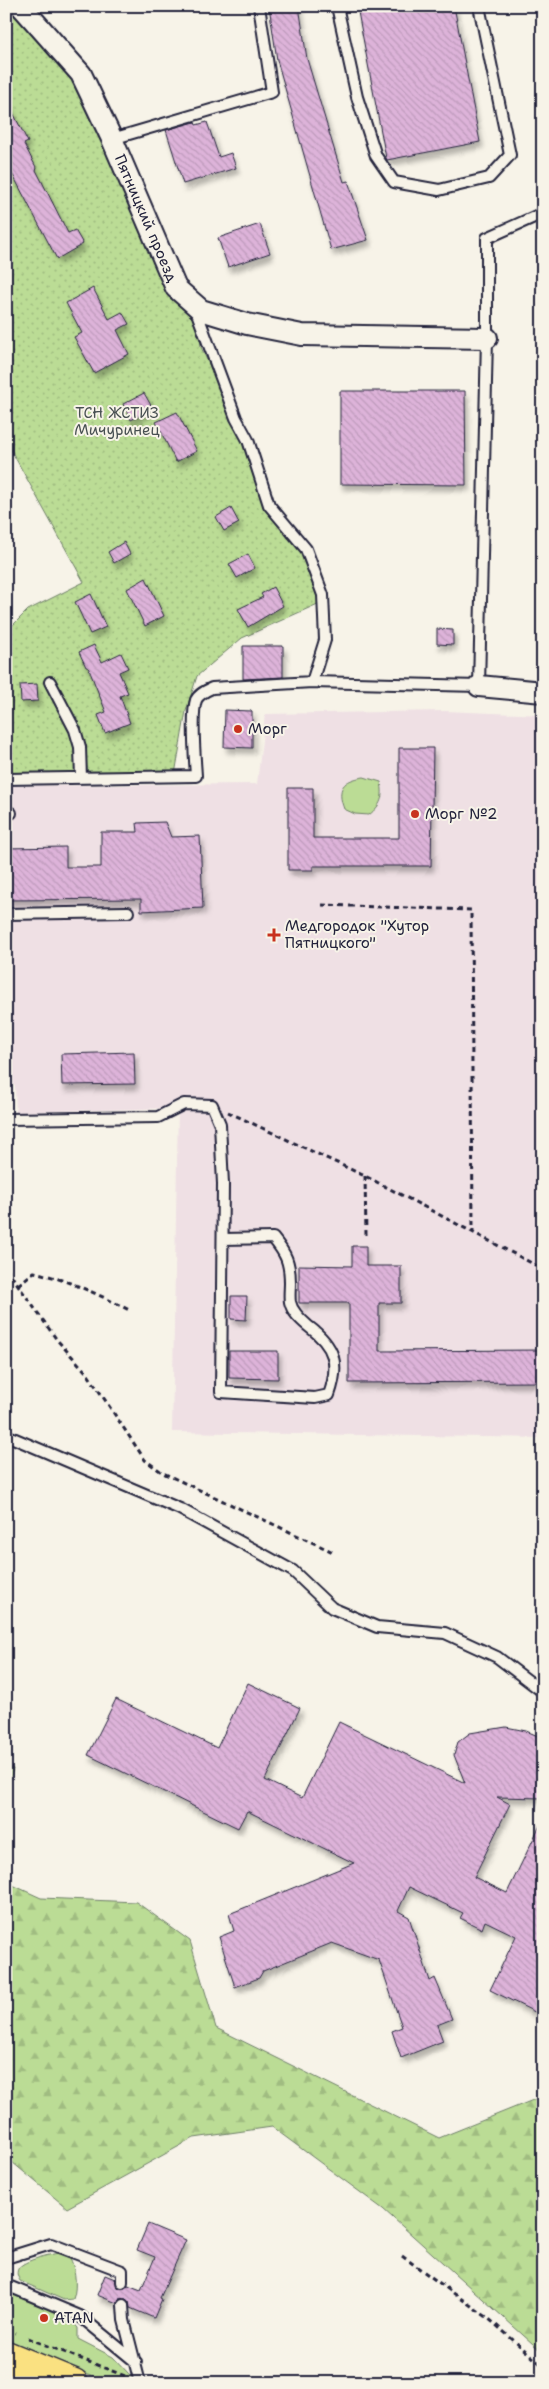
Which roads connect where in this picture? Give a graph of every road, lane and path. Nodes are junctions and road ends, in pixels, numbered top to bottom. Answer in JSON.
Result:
{"nodes":[{"id":1,"x":21,"y":6,"type":"edge"},
{"id":2,"x":258,"y":6,"type":"edge"},
{"id":3,"x":337,"y":6,"type":"edge"},
{"id":4,"x":479,"y":6,"type":"edge"},
{"id":5,"x":112,"y":138,"type":"junction"},
{"id":6,"x":543,"y":213,"type":"edge"},
{"id":7,"x":197,"y":312,"type":"dead end"},
{"id":8,"x":487,"y":338,"type":"junction"},
{"id":9,"x":50,"y":682,"type":"dead end"},
{"id":10,"x":312,"y":682,"type":"junction"},
{"id":11,"x":479,"y":686,"type":"junction"},
{"id":12,"x":543,"y":692,"type":"edge"},
{"id":13,"x":81,"y":778,"type":"junction"},
{"id":14,"x":6,"y":780,"type":"edge"},
{"id":15,"x":322,"y":905,"type":"dead end"},
{"id":16,"x":128,"y":912,"type":"dead end"},
{"id":17,"x":6,"y":914,"type":"edge"},
{"id":18,"x":212,"y":1105,"type":"junction"},
{"id":19,"x":6,"y":1119,"type":"edge"},
{"id":20,"x":365,"y":1176,"type":"junction"},
{"id":21,"x":473,"y":1231,"type":"junction"},
{"id":22,"x":366,"y":1234,"type":"dead end"},
{"id":23,"x":223,"y":1239,"type":"junction"},
{"id":24,"x":6,"y":1268,"type":"edge"},
{"id":25,"x":543,"y":1270,"type":"edge"},
{"id":26,"x":18,"y":1285,"type":"junction"},
{"id":27,"x":129,"y":1310,"type":"dead end"},
{"id":28,"x":6,"y":1435,"type":"edge"},
{"id":29,"x":332,"y":1552,"type":"dead end"},
{"id":30,"x":543,"y":1692,"type":"edge"},
{"id":31,"x":402,"y":2256,"type":"dead end"},
{"id":32,"x":6,"y":2258,"type":"edge"},
{"id":33,"x":122,"y":2282,"type":"dead end"},
{"id":34,"x":6,"y":2285,"type":"edge"},
{"id":35,"x":123,"y":2306,"type":"dead end"},
{"id":36,"x":6,"y":2330,"type":"edge"},
{"id":37,"x":15,"y":2342,"type":"edge"},
{"id":38,"x":136,"y":2362,"type":"junction"},
{"id":39,"x":543,"y":2366,"type":"edge"},
{"id":40,"x":6,"y":2378,"type":"edge"},
{"id":41,"x":140,"y":2381,"type":"edge"},
{"id":42,"x":18,"y":2383,"type":"edge"},
{"id":43,"x":74,"y":2383,"type":"edge"}],
"edges":[{"from":1,"to":5,"type":"street","name":"Пятницкий проезд"},
{"from":2,"to":5,"type":"lane"},
{"from":3,"to":4,"type":"lane"},
{"from":5,"to":8,"type":"street","name":"Пятницкий проезд"},
{"from":6,"to":8,"type":"lane"},
{"from":7,"to":10,"type":"lane"},
{"from":8,"to":11,"type":"lane"},
{"from":9,"to":13,"type":"lane"},
{"from":10,"to":11,"type":"lane"},
{"from":10,"to":13,"type":"lane"},
{"from":11,"to":12,"type":"street"},
{"from":13,"to":14,"type":"lane"},
{"from":15,"to":21,"type":"path"},
{"from":16,"to":17,"type":"lane"},
{"from":18,"to":19,"type":"lane"},
{"from":18,"to":20,"type":"path"},
{"from":18,"to":23,"type":"lane"},
{"from":20,"to":21,"type":"path"},
{"from":20,"to":22,"type":"path"},
{"from":21,"to":25,"type":"path"},
{"from":23,"to":23,"type":"lane"},
{"from":24,"to":26,"type":"path"},
{"from":26,"to":27,"type":"path"},
{"from":26,"to":29,"type":"path"},
{"from":28,"to":30,"type":"lane"},
{"from":31,"to":39,"type":"path"},
{"from":32,"to":33,"type":"lane"},
{"from":34,"to":38,"type":"lane"},
{"from":35,"to":38,"type":"lane"},
{"from":36,"to":37,"type":"path"},
{"from":37,"to":41,"type":"path"},
{"from":37,"to":43,"type":"main road"},
{"from":38,"to":41,"type":"lane"},
{"from":40,"to":42,"type":"main road"}]}
